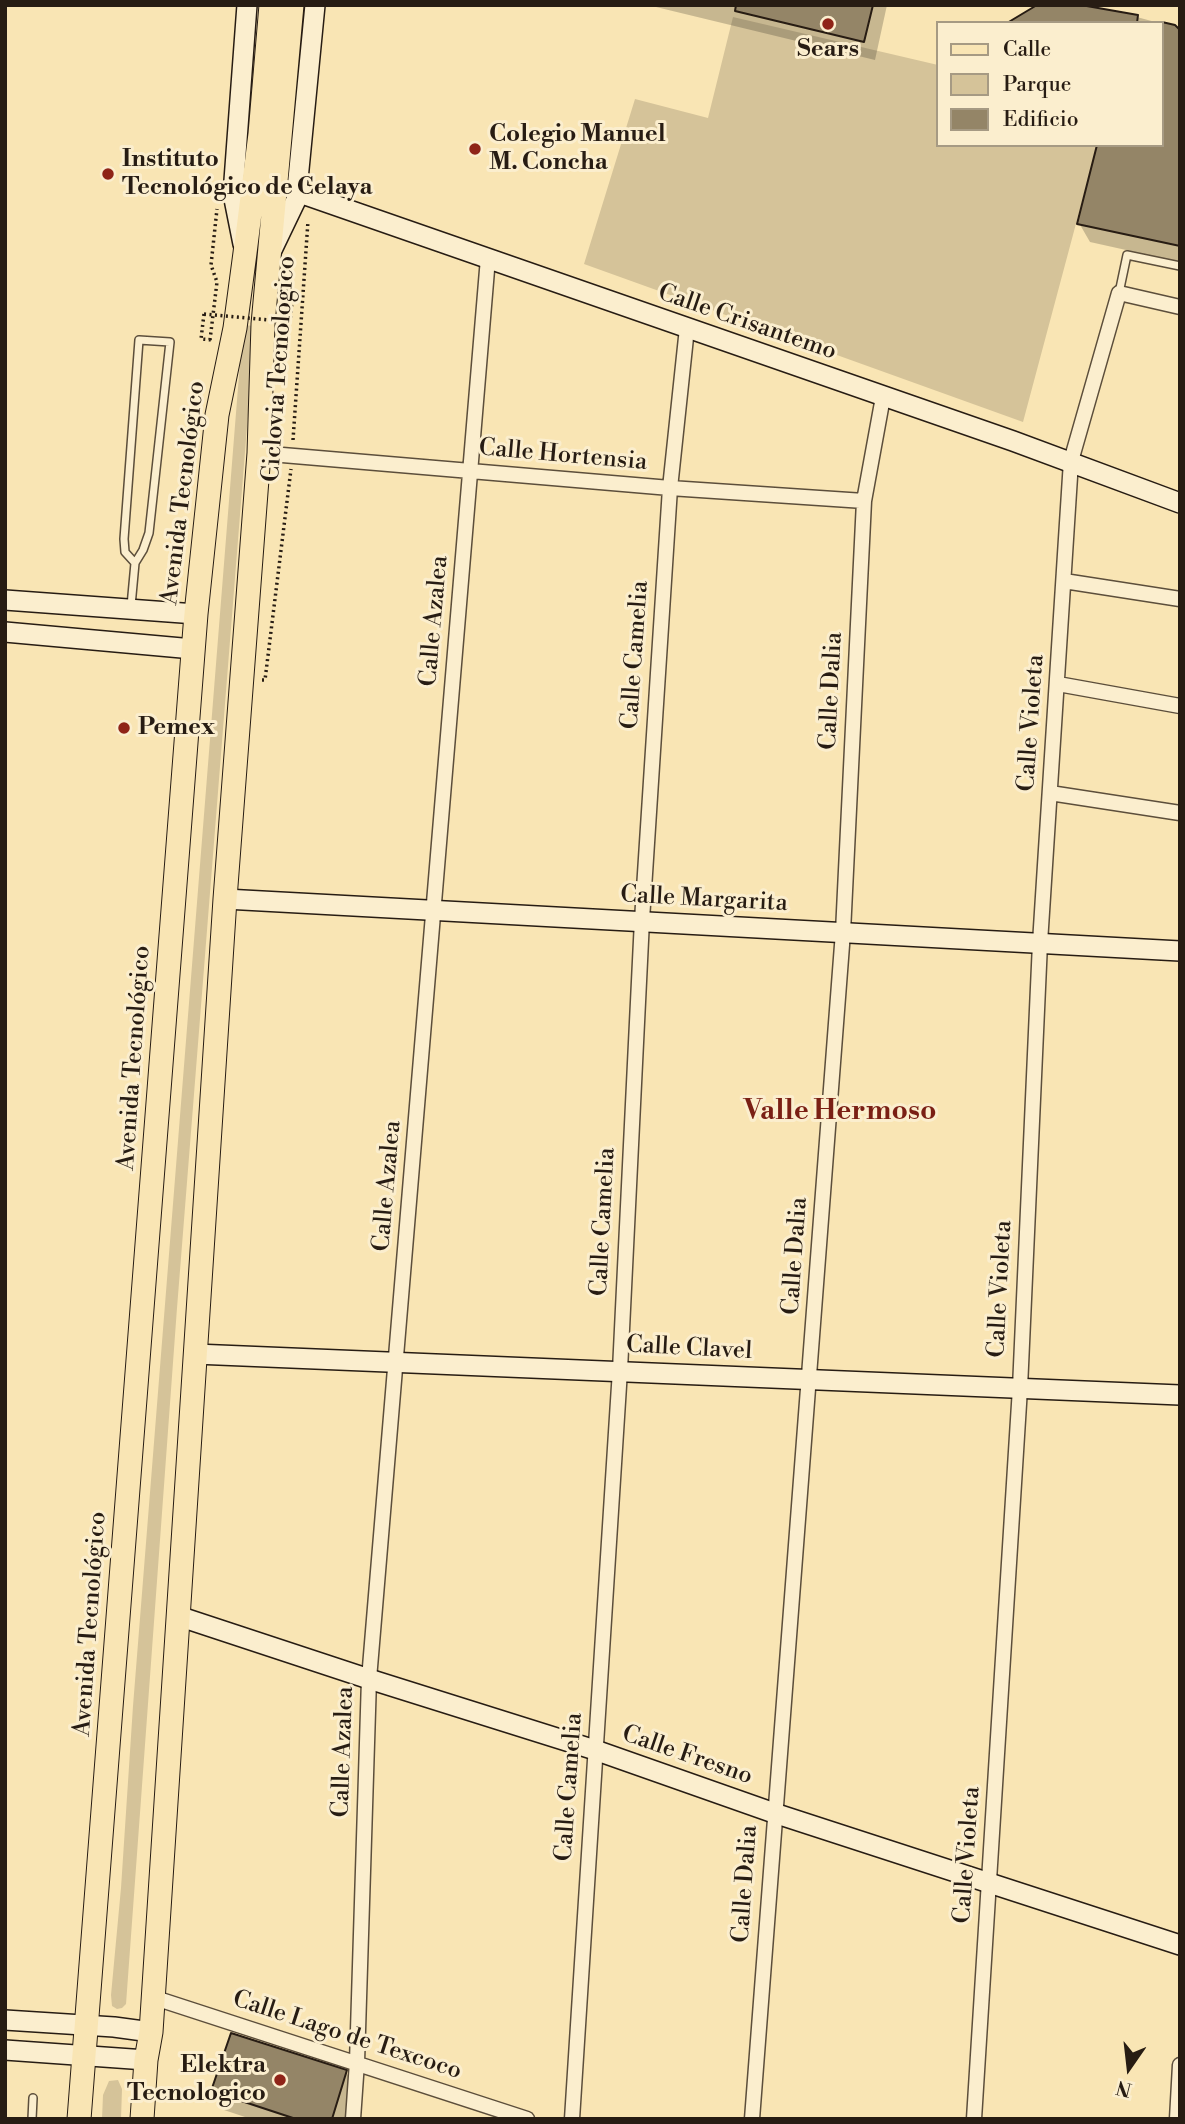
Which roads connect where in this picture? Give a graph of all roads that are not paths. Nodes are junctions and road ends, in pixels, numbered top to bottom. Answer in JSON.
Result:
{"nodes":[{"id":1,"x":247,"y":5,"type":"edge"},
{"id":2,"x":271,"y":5,"type":"edge"},
{"id":3,"x":292,"y":5,"type":"edge"},
{"id":4,"x":315,"y":5,"type":"edge"},
{"id":5,"x":303,"y":194,"type":"junction"},
{"id":6,"x":245,"y":253,"type":"junction"},
{"id":7,"x":270,"y":254,"type":"junction"},
{"id":8,"x":488,"y":258,"type":"junction"},
{"id":9,"x":1180,"y":266,"type":"edge"},
{"id":10,"x":1119,"y":293,"type":"junction"},
{"id":11,"x":1180,"y":307,"type":"edge"},
{"id":12,"x":687,"y":328,"type":"junction"},
{"id":13,"x":883,"y":397,"type":"junction"},
{"id":14,"x":259,"y":453,"type":"junction"},
{"id":15,"x":1071,"y":461,"type":"junction"},
{"id":16,"x":470,"y":471,"type":"junction"},
{"id":17,"x":670,"y":488,"type":"junction"},
{"id":18,"x":864,"y":501,"type":"junction"},
{"id":19,"x":1180,"y":503,"type":"edge"},
{"id":20,"x":135,"y":564,"type":"junction"},
{"id":21,"x":1064,"y":581,"type":"junction"},
{"id":22,"x":5,"y":600,"type":"edge"},
{"id":23,"x":1180,"y":600,"type":"edge"},
{"id":24,"x":131,"y":609,"type":"junction"},
{"id":25,"x":196,"y":614,"type":"junction"},
{"id":26,"x":5,"y":632,"type":"edge"},
{"id":27,"x":193,"y":649,"type":"junction"},
{"id":28,"x":1058,"y":684,"type":"junction"},
{"id":29,"x":1180,"y":706,"type":"edge"},
{"id":30,"x":1050,"y":793,"type":"junction"},
{"id":31,"x":1180,"y":813,"type":"edge"},
{"id":32,"x":225,"y":899,"type":"junction"},
{"id":33,"x":433,"y":910,"type":"junction"},
{"id":34,"x":642,"y":920,"type":"junction"},
{"id":35,"x":843,"y":932,"type":"junction"},
{"id":36,"x":1040,"y":943,"type":"junction"},
{"id":37,"x":1180,"y":951,"type":"edge"},
{"id":38,"x":195,"y":1354,"type":"junction"},
{"id":39,"x":396,"y":1362,"type":"junction"},
{"id":40,"x":620,"y":1370,"type":"junction"},
{"id":41,"x":810,"y":1379,"type":"junction"},
{"id":42,"x":1020,"y":1388,"type":"junction"},
{"id":43,"x":1180,"y":1395,"type":"edge"},
{"id":44,"x":178,"y":1616,"type":"junction"},
{"id":45,"x":369,"y":1679,"type":"junction"},
{"id":46,"x":596,"y":1750,"type":"junction"},
{"id":47,"x":774,"y":1812,"type":"junction"},
{"id":48,"x":990,"y":1884,"type":"junction"},
{"id":49,"x":1180,"y":1945,"type":"edge"},
{"id":50,"x":152,"y":1997,"type":"junction"},
{"id":51,"x":5,"y":2020,"type":"edge"},
{"id":52,"x":86,"y":2026,"type":"junction"},
{"id":53,"x":151,"y":2032,"type":"junction"},
{"id":54,"x":5,"y":2050,"type":"edge"},
{"id":55,"x":83,"y":2055,"type":"junction"},
{"id":56,"x":146,"y":2060,"type":"junction"},
{"id":57,"x":357,"y":2062,"type":"junction"},
{"id":58,"x":1180,"y":2065,"type":"edge"},
{"id":59,"x":33,"y":2098,"type":"dead end"},
{"id":60,"x":32,"y":2119,"type":"edge"},
{"id":61,"x":79,"y":2119,"type":"edge"},
{"id":62,"x":142,"y":2119,"type":"edge"},
{"id":63,"x":353,"y":2119,"type":"edge"},
{"id":64,"x":527,"y":2119,"type":"edge"},
{"id":65,"x":572,"y":2119,"type":"edge"},
{"id":66,"x":752,"y":2119,"type":"edge"},
{"id":67,"x":974,"y":2119,"type":"edge"},
{"id":68,"x":1177,"y":2119,"type":"edge"}],
"edges":[{"from":1,"to":6,"type":"main road"},
{"from":2,"to":6,"type":"main road","name":"Avenida Tecnológico"},
{"from":3,"to":7,"type":"main road"},
{"from":4,"to":5,"type":"main road"},
{"from":5,"to":7,"type":"main road"},
{"from":5,"to":8,"type":"main road","name":"Calle Crisantemo"},
{"from":6,"to":25,"type":"main road","name":"Avenida Tecnológico"},
{"from":7,"to":14,"type":"main road"},
{"from":8,"to":12,"type":"main road","name":"Calle Crisantemo"},
{"from":8,"to":16,"type":"street","name":"Calle Azalea"},
{"from":9,"to":10,"type":"lane"},
{"from":10,"to":11,"type":"street"},
{"from":10,"to":15,"type":"street","name":"Calle Violeta"},
{"from":12,"to":13,"type":"main road","name":"Calle Crisantemo"},
{"from":12,"to":17,"type":"street","name":"Calle Camelia"},
{"from":13,"to":15,"type":"main road","name":"Calle Crisantemo"},
{"from":13,"to":18,"type":"street","name":"Calle Dalia"},
{"from":14,"to":16,"type":"street","name":"Calle Hortensia"},
{"from":14,"to":32,"type":"main road"},
{"from":15,"to":19,"type":"main road","name":"Calle Crisantemo"},
{"from":15,"to":21,"type":"street","name":"Calle Violeta"},
{"from":16,"to":17,"type":"street","name":"Calle Hortensia"},
{"from":16,"to":33,"type":"street","name":"Calle Azalea"},
{"from":17,"to":18,"type":"street","name":"Calle Hortensia"},
{"from":17,"to":34,"type":"street","name":"Calle Camelia"},
{"from":18,"to":35,"type":"street","name":"Calle Dalia"},
{"from":20,"to":20,"type":"lane"},
{"from":20,"to":24,"type":"lane"},
{"from":21,"to":23,"type":"street"},
{"from":21,"to":28,"type":"street","name":"Calle Violeta"},
{"from":22,"to":24,"type":"main road"},
{"from":24,"to":25,"type":"main road"},
{"from":25,"to":27,"type":"main road","name":"Avenida Tecnológico"},
{"from":26,"to":27,"type":"main road"},
{"from":27,"to":52,"type":"main road","name":"Avenida Tecnológico"},
{"from":28,"to":29,"type":"street"},
{"from":28,"to":30,"type":"street","name":"Calle Violeta"},
{"from":30,"to":31,"type":"street"},
{"from":30,"to":36,"type":"street","name":"Calle Violeta"},
{"from":32,"to":33,"type":"main road","name":"Calle Margarita"},
{"from":32,"to":38,"type":"main road"},
{"from":33,"to":34,"type":"main road","name":"Calle Margarita"},
{"from":33,"to":39,"type":"street","name":"Calle Azalea"},
{"from":34,"to":35,"type":"main road","name":"Calle Margarita"},
{"from":34,"to":40,"type":"street","name":"Calle Camelia"},
{"from":35,"to":36,"type":"main road","name":"Calle Margarita"},
{"from":35,"to":41,"type":"street","name":"Calle Dalia"},
{"from":36,"to":37,"type":"main road","name":"Calle Margarita"},
{"from":36,"to":42,"type":"street","name":"Calle Violeta"},
{"from":38,"to":39,"type":"main road","name":"Calle Clavel"},
{"from":38,"to":44,"type":"main road"},
{"from":39,"to":40,"type":"main road","name":"Calle Clavel"},
{"from":39,"to":45,"type":"street","name":"Calle Azalea"},
{"from":40,"to":41,"type":"main road","name":"Calle Clavel"},
{"from":40,"to":46,"type":"street","name":"Calle Camelia"},
{"from":41,"to":42,"type":"main road","name":"Calle Clavel"},
{"from":41,"to":47,"type":"street","name":"Calle Dalia"},
{"from":42,"to":43,"type":"main road","name":"Calle Clavel"},
{"from":42,"to":48,"type":"street","name":"Calle Violeta"},
{"from":44,"to":45,"type":"main road","name":"Calle Fresno"},
{"from":44,"to":50,"type":"main road"},
{"from":45,"to":46,"type":"main road","name":"Calle Fresno"},
{"from":45,"to":57,"type":"street","name":"Calle Azalea"},
{"from":46,"to":47,"type":"main road","name":"Calle Fresno"},
{"from":46,"to":65,"type":"street","name":"Calle Camelia"},
{"from":47,"to":48,"type":"main road","name":"Calle Fresno"},
{"from":47,"to":66,"type":"street","name":"Calle Dalia"},
{"from":48,"to":49,"type":"main road","name":"Calle Fresno"},
{"from":48,"to":67,"type":"street","name":"Calle Violeta"},
{"from":50,"to":53,"type":"main road"},
{"from":50,"to":57,"type":"street","name":"Calle Lago de Texcoco"},
{"from":51,"to":52,"type":"main road"},
{"from":52,"to":53,"type":"main road"},
{"from":52,"to":55,"type":"main road","name":"Avenida Tecnológico"},
{"from":53,"to":56,"type":"main road"},
{"from":54,"to":55,"type":"main road"},
{"from":55,"to":56,"type":"main road"},
{"from":55,"to":61,"type":"main road","name":"Avenida Tecnológico"},
{"from":56,"to":62,"type":"main road"},
{"from":57,"to":63,"type":"street","name":"Calle Azalea"},
{"from":57,"to":64,"type":"street","name":"Calle Lago de Texcoco"},
{"from":58,"to":68,"type":"street"},
{"from":59,"to":60,"type":"lane"}]}
